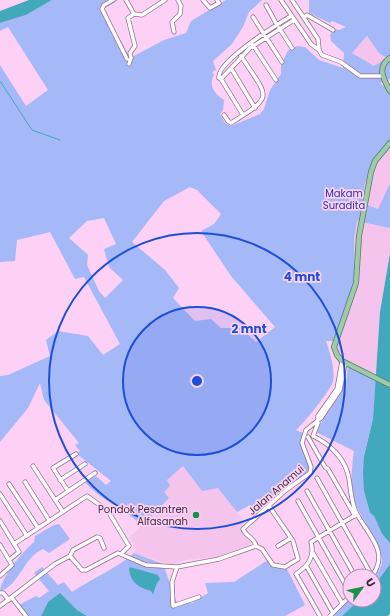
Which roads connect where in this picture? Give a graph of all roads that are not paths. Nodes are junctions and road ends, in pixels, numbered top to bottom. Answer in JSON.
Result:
{"nodes":[{"id":1,"x":113,"y":0,"type":"edge"},
{"id":2,"x":126,"y":0,"type":"edge"},
{"id":3,"x":165,"y":0,"type":"edge"},
{"id":4,"x":178,"y":0,"type":"edge"},
{"id":5,"x":203,"y":0,"type":"edge"},
{"id":6,"x":217,"y":0,"type":"edge"},
{"id":7,"x":281,"y":0,"type":"edge"},
{"id":8,"x":292,"y":0,"type":"edge"},
{"id":9,"x":266,"y":5,"type":"dead end"},
{"id":10,"x":134,"y":14,"type":"junction"},
{"id":11,"x":253,"y":17,"type":"dead end"},
{"id":12,"x":304,"y":17,"type":"junction"},
{"id":13,"x":292,"y":18,"type":"junction"},
{"id":14,"x":278,"y":26,"type":"junction"},
{"id":15,"x":333,"y":30,"type":"dead end"},
{"id":16,"x":174,"y":32,"type":"dead end"},
{"id":17,"x":264,"y":35,"type":"junction"},
{"id":18,"x":253,"y":45,"type":"junction"},
{"id":19,"x":292,"y":48,"type":"dead end"},
{"id":20,"x":319,"y":50,"type":"junction"},
{"id":21,"x":241,"y":56,"type":"junction"},
{"id":22,"x":390,"y":58,"type":"edge"},
{"id":23,"x":127,"y":59,"type":"dead end"},
{"id":24,"x":282,"y":62,"type":"dead end"},
{"id":25,"x":129,"y":64,"type":"dead end"},
{"id":26,"x":231,"y":68,"type":"junction"},
{"id":27,"x":382,"y":76,"type":"junction"},
{"id":28,"x":221,"y":79,"type":"junction"},
{"id":29,"x":276,"y":80,"type":"dead end"},
{"id":30,"x":390,"y":91,"type":"edge"},
{"id":31,"x":255,"y":108,"type":"junction"},
{"id":32,"x":224,"y":115,"type":"dead end"},
{"id":33,"x":243,"y":116,"type":"junction"},
{"id":34,"x":390,"y":143,"type":"edge"},
{"id":35,"x":345,"y":363,"type":"junction"},
{"id":36,"x":390,"y":385,"type":"edge"},
{"id":37,"x":317,"y":420,"type":"junction"},
{"id":38,"x":308,"y":437,"type":"dead end"},
{"id":39,"x":76,"y":454,"type":"dead end"},
{"id":40,"x":85,"y":464,"type":"dead end"},
{"id":41,"x":33,"y":466,"type":"dead end"},
{"id":42,"x":95,"y":473,"type":"dead end"},
{"id":43,"x":317,"y":478,"type":"dead end"},
{"id":44,"x":60,"y":480,"type":"junction"},
{"id":45,"x":25,"y":482,"type":"dead end"},
{"id":46,"x":9,"y":484,"type":"dead end"},
{"id":47,"x":307,"y":490,"type":"dead end"},
{"id":48,"x":68,"y":491,"type":"junction"},
{"id":49,"x":0,"y":494,"type":"edge"},
{"id":50,"x":55,"y":500,"type":"junction"},
{"id":51,"x":298,"y":501,"type":"dead end"},
{"id":52,"x":269,"y":506,"type":"junction"},
{"id":53,"x":63,"y":512,"type":"junction"},
{"id":54,"x":356,"y":515,"type":"junction"},
{"id":55,"x":49,"y":520,"type":"junction"},
{"id":56,"x":0,"y":521,"type":"edge"},
{"id":57,"x":342,"y":524,"type":"junction"},
{"id":58,"x":38,"y":528,"type":"junction"},
{"id":59,"x":330,"y":530,"type":"junction"},
{"id":60,"x":27,"y":536,"type":"junction"},
{"id":61,"x":291,"y":538,"type":"junction"},
{"id":62,"x":319,"y":538,"type":"junction"},
{"id":63,"x":14,"y":544,"type":"junction"},
{"id":64,"x":0,"y":545,"type":"edge"},
{"id":65,"x":256,"y":546,"type":"junction"},
{"id":66,"x":278,"y":546,"type":"dead end"},
{"id":67,"x":104,"y":548,"type":"dead end"},
{"id":68,"x":313,"y":552,"type":"junction"},
{"id":69,"x":121,"y":554,"type":"junction"},
{"id":70,"x":70,"y":556,"type":"junction"},
{"id":71,"x":9,"y":560,"type":"junction"},
{"id":72,"x":177,"y":567,"type":"junction"},
{"id":73,"x":307,"y":567,"type":"junction"},
{"id":74,"x":351,"y":568,"type":"edge"},
{"id":75,"x":367,"y":568,"type":"edge"},
{"id":76,"x":378,"y":568,"type":"edge"},
{"id":77,"x":0,"y":570,"type":"edge"},
{"id":78,"x":1,"y":575,"type":"edge"},
{"id":79,"x":342,"y":579,"type":"edge"},
{"id":80,"x":0,"y":593,"type":"edge"},
{"id":81,"x":199,"y":597,"type":"dead end"},
{"id":82,"x":11,"y":599,"type":"junction"},
{"id":83,"x":342,"y":603,"type":"joint"},
{"id":84,"x":0,"y":606,"type":"edge"},
{"id":85,"x":331,"y":614,"type":"edge"},
{"id":86,"x":26,"y":616,"type":"edge"},
{"id":87,"x":320,"y":616,"type":"edge"}],
"edges":[{"from":1,"to":23,"type":"street"},
{"from":2,"to":10,"type":"street"},
{"from":3,"to":10,"type":"street"},
{"from":4,"to":16,"type":"street"},
{"from":5,"to":6,"type":"street"},
{"from":7,"to":13,"type":"street"},
{"from":8,"to":12,"type":"street"},
{"from":9,"to":14,"type":"street"},
{"from":10,"to":25,"type":"street"},
{"from":11,"to":17,"type":"street"},
{"from":12,"to":15,"type":"street"},
{"from":12,"to":20,"type":"street"},
{"from":13,"to":14,"type":"street"},
{"from":13,"to":20,"type":"street"},
{"from":14,"to":17,"type":"street"},
{"from":14,"to":19,"type":"street"},
{"from":17,"to":18,"type":"street"},
{"from":17,"to":24,"type":"street"},
{"from":17,"to":28,"type":"street"},
{"from":18,"to":21,"type":"street"},
{"from":18,"to":29,"type":"street"},
{"from":20,"to":27,"type":"street"},
{"from":21,"to":26,"type":"street"},
{"from":21,"to":31,"type":"street"},
{"from":22,"to":27,"type":"main road"},
{"from":26,"to":28,"type":"street"},
{"from":26,"to":31,"type":"street"},
{"from":27,"to":30,"type":"main road"},
{"from":28,"to":33,"type":"street"},
{"from":31,"to":33,"type":"street"},
{"from":32,"to":33,"type":"street"},
{"from":34,"to":35,"type":"main road"},
{"from":35,"to":36,"type":"main road"},
{"from":35,"to":37,"type":"street"},
{"from":37,"to":52,"type":"street","name":"Jalan Anamui"},
{"from":37,"to":54,"type":"street"},
{"from":38,"to":54,"type":"street"},
{"from":39,"to":44,"type":"street"},
{"from":40,"to":44,"type":"street"},
{"from":41,"to":50,"type":"street"},
{"from":42,"to":48,"type":"street"},
{"from":43,"to":57,"type":"street"},
{"from":44,"to":48,"type":"street"},
{"from":45,"to":55,"type":"street"},
{"from":46,"to":58,"type":"street"},
{"from":47,"to":59,"type":"street"},
{"from":48,"to":50,"type":"street"},
{"from":49,"to":60,"type":"street"},
{"from":50,"to":53,"type":"street"},
{"from":51,"to":62,"type":"street"},
{"from":52,"to":61,"type":"street"},
{"from":52,"to":65,"type":"street","name":"Jalan Anamui"},
{"from":53,"to":55,"type":"street"},
{"from":53,"to":69,"type":"street"},
{"from":54,"to":57,"type":"street"},
{"from":54,"to":76,"type":"street"},
{"from":55,"to":58,"type":"street"},
{"from":56,"to":63,"type":"street"},
{"from":57,"to":59,"type":"street"},
{"from":57,"to":75,"type":"street"},
{"from":58,"to":60,"type":"street"},
{"from":59,"to":62,"type":"street"},
{"from":59,"to":74,"type":"street"},
{"from":60,"to":63,"type":"street"},
{"from":61,"to":65,"type":"street"},
{"from":61,"to":66,"type":"street"},
{"from":62,"to":68,"type":"street"},
{"from":62,"to":79,"type":"street"},
{"from":63,"to":71,"type":"street"},
{"from":64,"to":71,"type":"street"},
{"from":65,"to":72,"type":"street"},
{"from":67,"to":70,"type":"street"},
{"from":68,"to":73,"type":"street"},
{"from":68,"to":83,"type":"street"},
{"from":69,"to":70,"type":"street"},
{"from":69,"to":72,"type":"street"},
{"from":70,"to":82,"type":"street"},
{"from":71,"to":78,"type":"street"},
{"from":72,"to":81,"type":"street"},
{"from":73,"to":85,"type":"street"},
{"from":73,"to":87,"type":"street"},
{"from":77,"to":78,"type":"street"},
{"from":80,"to":82,"type":"street"},
{"from":82,"to":84,"type":"street"},
{"from":82,"to":86,"type":"street"},
{"from":83,"to":85,"type":"street"}]}
